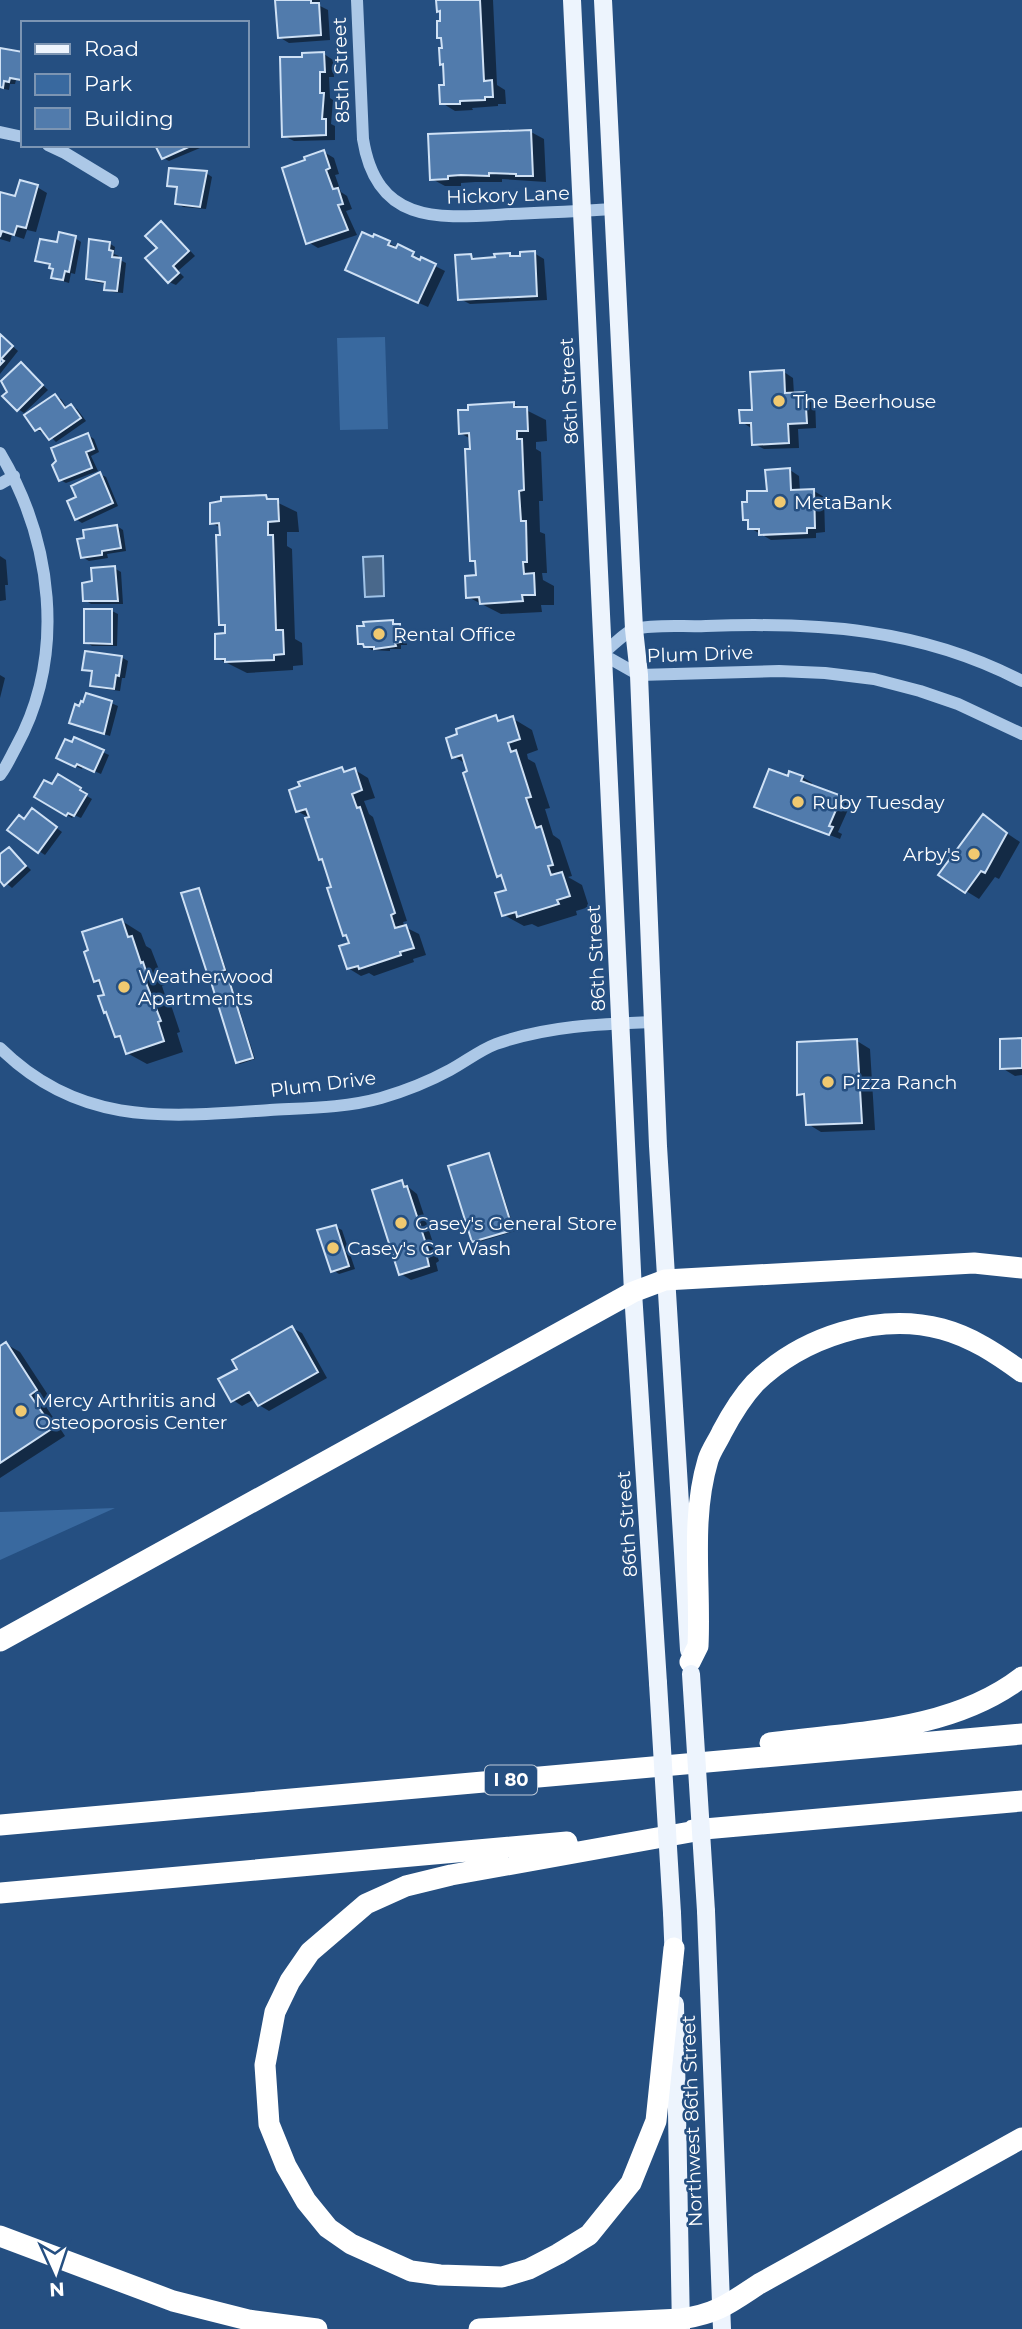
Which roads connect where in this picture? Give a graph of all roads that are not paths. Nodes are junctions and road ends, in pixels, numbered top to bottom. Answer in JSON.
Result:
{"nodes":[{"id":1,"x":357,"y":0,"type":"edge"},
{"id":2,"x":572,"y":0,"type":"edge"},
{"id":3,"x":603,"y":0,"type":"edge"},
{"id":4,"x":0,"y":132,"type":"edge"},
{"id":5,"x":21,"y":136,"type":"edge"},
{"id":6,"x":363,"y":139,"type":"joint"},
{"id":7,"x":52,"y":147,"type":"edge"},
{"id":8,"x":113,"y":182,"type":"dead end"},
{"id":9,"x":614,"y":209,"type":"junction"},
{"id":10,"x":583,"y":211,"type":"junction"},
{"id":11,"x":0,"y":453,"type":"edge"},
{"id":12,"x":14,"y":476,"type":"junction"},
{"id":13,"x":0,"y":484,"type":"edge"},
{"id":14,"x":634,"y":629,"type":"junction"},
{"id":15,"x":602,"y":654,"type":"junction"},
{"id":16,"x":639,"y":676,"type":"junction"},
{"id":17,"x":1022,"y":681,"type":"edge"},
{"id":18,"x":1022,"y":734,"type":"edge"},
{"id":19,"x":1,"y":772,"type":"edge"},
{"id":20,"x":653,"y":1022,"type":"junction"},
{"id":21,"x":621,"y":1023,"type":"junction"},
{"id":22,"x":0,"y":1048,"type":"edge"},
{"id":23,"x":1022,"y":1268,"type":"edge"},
{"id":24,"x":665,"y":1280,"type":"junction"},
{"id":25,"x":633,"y":1292,"type":"junction"},
{"id":26,"x":1022,"y":1372,"type":"edge"},
{"id":27,"x":0,"y":1642,"type":"edge"},
{"id":28,"x":691,"y":1668,"type":"junction"},
{"id":29,"x":1022,"y":1676,"type":"edge"},
{"id":30,"x":1022,"y":1734,"type":"edge"},
{"id":31,"x":588,"y":1773,"type":"junction"},
{"id":32,"x":1022,"y":1801,"type":"edge"},
{"id":33,"x":0,"y":1825,"type":"edge"},
{"id":34,"x":706,"y":1829,"type":"junction"},
{"id":35,"x":0,"y":1893,"type":"edge"},
{"id":36,"x":672,"y":1913,"type":"joint"},
{"id":37,"x":674,"y":1948,"type":"junction"},
{"id":38,"x":1022,"y":2138,"type":"edge"},
{"id":39,"x":0,"y":2236,"type":"edge"},
{"id":40,"x":722,"y":2319,"type":"edge"},
{"id":41,"x":681,"y":2324,"type":"edge"},
{"id":42,"x":317,"y":2329,"type":"edge"},
{"id":43,"x":479,"y":2329,"type":"edge"}],
"edges":[{"from":1,"to":6,"type":"street","name":"85th Street"},
{"from":2,"to":10,"type":"main road","name":"86th Street"},
{"from":3,"to":9,"type":"main road"},
{"from":4,"to":5,"type":"street"},
{"from":6,"to":10,"type":"street","name":"Hickory Lane"},
{"from":7,"to":8,"type":"street"},
{"from":9,"to":10,"type":"street","name":"Hickory Lane"},
{"from":9,"to":14,"type":"main road"},
{"from":10,"to":15,"type":"main road","name":"86th Street"},
{"from":11,"to":12,"type":"street"},
{"from":12,"to":13,"type":"street"},
{"from":12,"to":19,"type":"street"},
{"from":14,"to":15,"type":"street","name":"Plum Drive"},
{"from":14,"to":16,"type":"main road"},
{"from":14,"to":17,"type":"street","name":"Plum Drive"},
{"from":15,"to":16,"type":"street","name":"Plum Drive"},
{"from":15,"to":21,"type":"main road","name":"86th Street"},
{"from":16,"to":18,"type":"street","name":"Plum Drive"},
{"from":16,"to":20,"type":"main road"},
{"from":20,"to":21,"type":"street","name":"Plum Drive"},
{"from":20,"to":24,"type":"main road"},
{"from":21,"to":22,"type":"street","name":"Plum Drive"},
{"from":21,"to":25,"type":"main road","name":"86th Street"},
{"from":23,"to":24,"type":"highway"},
{"from":24,"to":25,"type":"highway"},
{"from":24,"to":28,"type":"main road"},
{"from":25,"to":27,"type":"highway"},
{"from":25,"to":36,"type":"main road","name":"86th Street","bridge":true},
{"from":26,"to":28,"type":"highway"},
{"from":28,"to":40,"type":"main road","name":"Northwest 86th Street","bridge":true},
{"from":29,"to":31,"type":"highway"},
{"from":30,"to":31,"type":"highway","number":"I 80"},
{"from":31,"to":33,"type":"highway","number":"I 80"},
{"from":32,"to":34,"type":"highway"},
{"from":34,"to":35,"type":"highway"},
{"from":34,"to":37,"type":"highway"},
{"from":36,"to":37,"type":"main road","name":"Northwest 86th Street"},
{"from":37,"to":41,"type":"main road","name":"Northwest 86th Street"},
{"from":38,"to":40,"type":"highway"},
{"from":39,"to":42,"type":"highway"},
{"from":40,"to":41,"type":"highway"},
{"from":41,"to":43,"type":"highway"}]}
